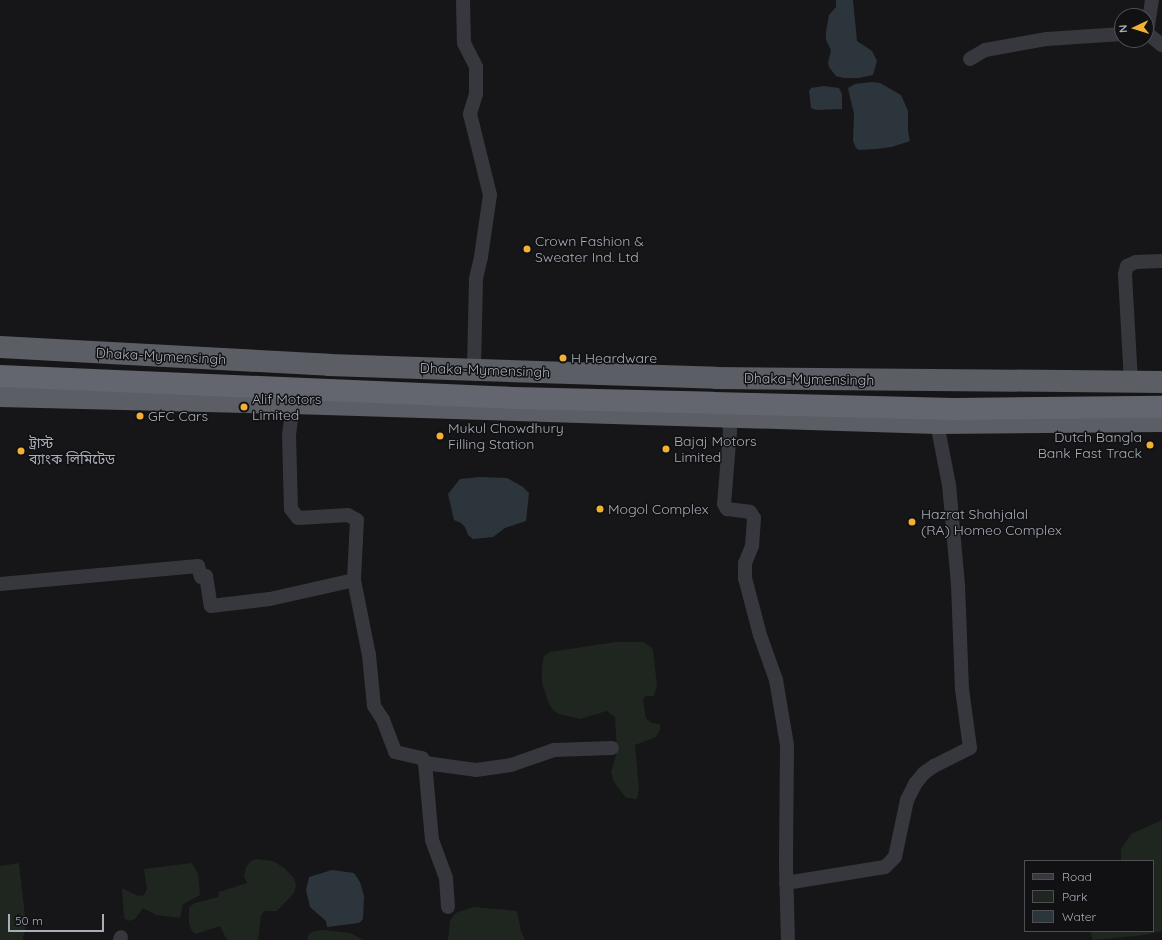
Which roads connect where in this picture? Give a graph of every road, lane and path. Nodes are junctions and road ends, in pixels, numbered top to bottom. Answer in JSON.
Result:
{"nodes":[{"id":1,"x":463,"y":0,"type":"edge"},
{"id":2,"x":1114,"y":35,"type":"edge"},
{"id":3,"x":970,"y":59,"type":"dead end"},
{"id":4,"x":1162,"y":261,"type":"edge"},
{"id":5,"x":0,"y":347,"type":"edge"},
{"id":6,"x":474,"y":369,"type":"junction"},
{"id":7,"x":0,"y":376,"type":"edge"},
{"id":8,"x":1131,"y":382,"type":"junction"},
{"id":9,"x":1162,"y":382,"type":"edge"},
{"id":10,"x":0,"y":396,"type":"edge"},
{"id":11,"x":293,"y":403,"type":"junction"},
{"id":12,"x":1162,"y":407,"type":"edge"},
{"id":13,"x":728,"y":418,"type":"junction"},
{"id":14,"x":1162,"y":421,"type":"edge"},
{"id":15,"x":937,"y":423,"type":"junction"},
{"id":16,"x":354,"y":580,"type":"junction"},
{"id":17,"x":0,"y":584,"type":"edge"},
{"id":18,"x":612,"y":748,"type":"dead end"},
{"id":19,"x":425,"y":763,"type":"junction"},
{"id":20,"x":786,"y":883,"type":"junction"},
{"id":21,"x":448,"y":907,"type":"dead end"},
{"id":22,"x":788,"y":940,"type":"edge"}],
"edges":[{"from":1,"to":6,"type":"street"},
{"from":2,"to":3,"type":"street"},
{"from":4,"to":8,"type":"street"},
{"from":5,"to":6,"type":"highway","name":"Dhaka-Mymensingh"},
{"from":6,"to":8,"type":"highway","name":"Dhaka-Mymensingh"},
{"from":7,"to":12,"type":"highway"},
{"from":8,"to":9,"type":"highway","name":"Dhaka-Mymensingh"},
{"from":10,"to":11,"type":"highway"},
{"from":11,"to":13,"type":"highway"},
{"from":11,"to":16,"type":"street"},
{"from":13,"to":15,"type":"highway"},
{"from":13,"to":20,"type":"street"},
{"from":14,"to":15,"type":"highway"},
{"from":15,"to":20,"type":"street"},
{"from":16,"to":17,"type":"street"},
{"from":16,"to":19,"type":"street"},
{"from":18,"to":19,"type":"street"},
{"from":19,"to":21,"type":"street"},
{"from":20,"to":22,"type":"street"}]}
